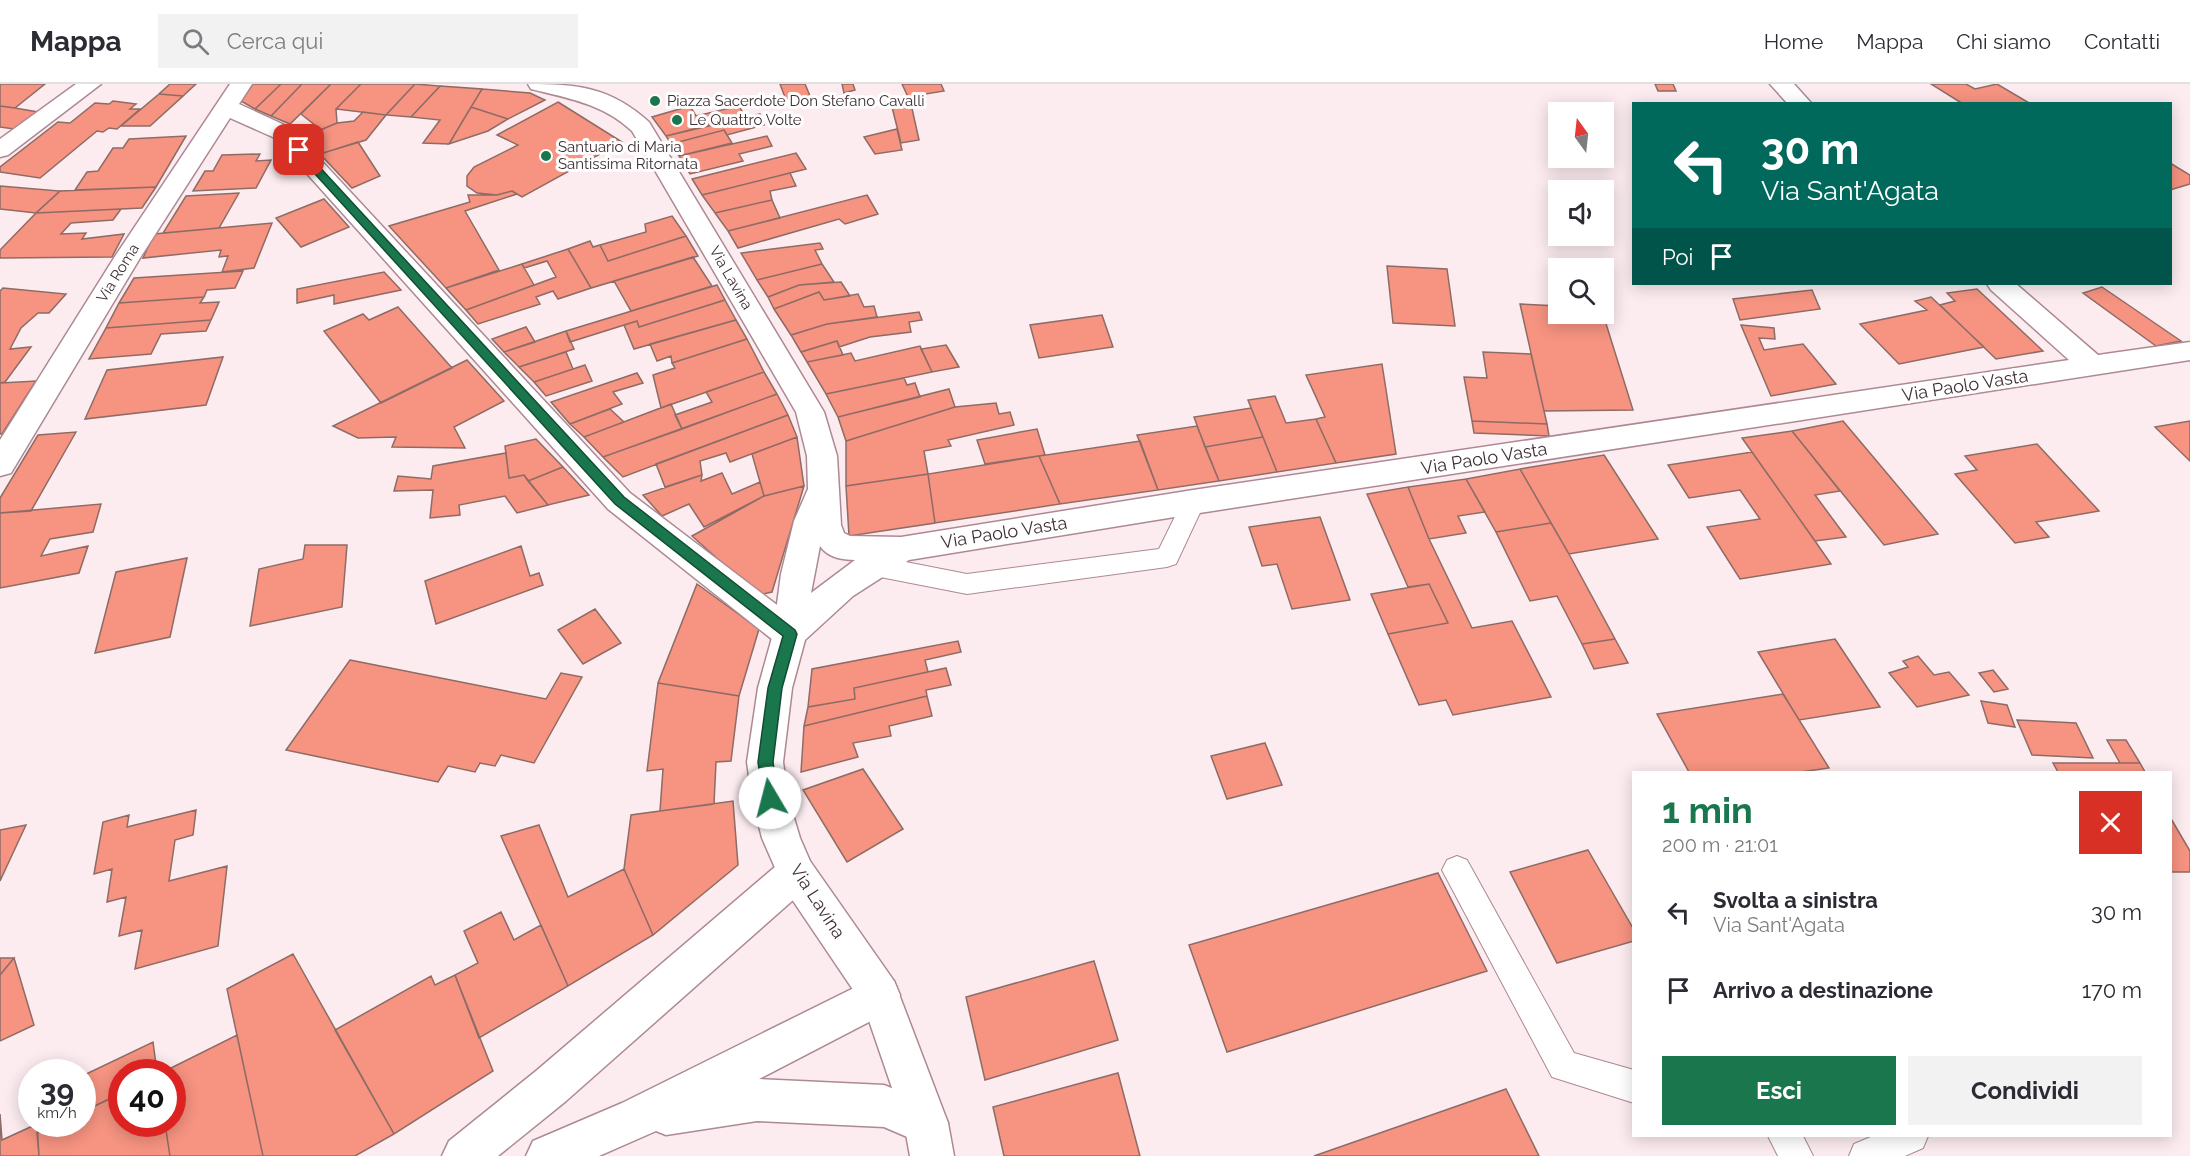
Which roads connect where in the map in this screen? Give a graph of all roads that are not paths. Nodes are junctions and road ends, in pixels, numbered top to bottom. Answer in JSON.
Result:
{"nodes":[{"id":1,"x":90,"y":84,"type":"edge"},
{"id":2,"x":241,"y":84,"type":"edge"},
{"id":3,"x":539,"y":84,"type":"edge"},
{"id":4,"x":618,"y":84,"type":"edge"},
{"id":5,"x":1781,"y":84,"type":"edge"},
{"id":6,"x":592,"y":96,"type":"junction"},
{"id":7,"x":1799,"y":102,"type":"edge"},
{"id":8,"x":226,"y":107,"type":"junction"},
{"id":9,"x":0,"y":150,"type":"edge"},
{"id":10,"x":2001,"y":285,"type":"edge"},
{"id":11,"x":2190,"y":351,"type":"edge"},
{"id":12,"x":2093,"y":366,"type":"junction"},
{"id":13,"x":0,"y":465,"type":"edge"},
{"id":14,"x":822,"y":489,"type":"junction"},
{"id":15,"x":1193,"y":502,"type":"junction"},
{"id":16,"x":901,"y":549,"type":"junction"},
{"id":17,"x":870,"y":565,"type":"junction"},
{"id":18,"x":790,"y":634,"type":"junction"},
{"id":19,"x":1457,"y":870,"type":"dead end"},
{"id":20,"x":796,"y":873,"type":"junction"},
{"id":21,"x":880,"y":994,"type":"junction"},
{"id":22,"x":1632,"y":1086,"type":"edge"},
{"id":23,"x":637,"y":1118,"type":"junction"},
{"id":24,"x":1786,"y":1137,"type":"edge"},
{"id":25,"x":1909,"y":1137,"type":"edge"},
{"id":26,"x":929,"y":1139,"type":"edge"},
{"id":27,"x":464,"y":1156,"type":"edge"},
{"id":28,"x":548,"y":1156,"type":"edge"},
{"id":29,"x":1797,"y":1156,"type":"edge"},
{"id":30,"x":1866,"y":1156,"type":"edge"}],
"edges":[{"from":1,"to":9,"type":"street"},
{"from":2,"to":8,"type":"street","name":"Via Roma"},
{"from":3,"to":6,"type":"street","name":"Via Lavina"},
{"from":4,"to":6,"type":"street"},
{"from":5,"to":7,"type":"street"},
{"from":6,"to":14,"type":"street","name":"Via Lavina"},
{"from":8,"to":13,"type":"street","name":"Via Roma"},
{"from":8,"to":18,"type":"street"},
{"from":10,"to":12,"type":"street"},
{"from":11,"to":12,"type":"street","name":"Via Paolo Vasta"},
{"from":12,"to":15,"type":"street","name":"Via Paolo Vasta"},
{"from":14,"to":16,"type":"street","name":"Via Paolo Vasta"},
{"from":14,"to":18,"type":"street","name":"Via Lavina"},
{"from":15,"to":16,"type":"street","name":"Via Paolo Vasta"},
{"from":15,"to":17,"type":"lane"},
{"from":16,"to":17,"type":"street"},
{"from":17,"to":18,"type":"street"},
{"from":18,"to":20,"type":"street","name":"Via Lavina"},
{"from":19,"to":22,"type":"lane"},
{"from":20,"to":21,"type":"street","name":"Via Lavina"},
{"from":20,"to":27,"type":"street"},
{"from":21,"to":23,"type":"street"},
{"from":21,"to":26,"type":"street","name":"Via Lavina"},
{"from":23,"to":26,"type":"street"},
{"from":23,"to":28,"type":"street"},
{"from":24,"to":29,"type":"lane"},
{"from":25,"to":30,"type":"lane"}]}
